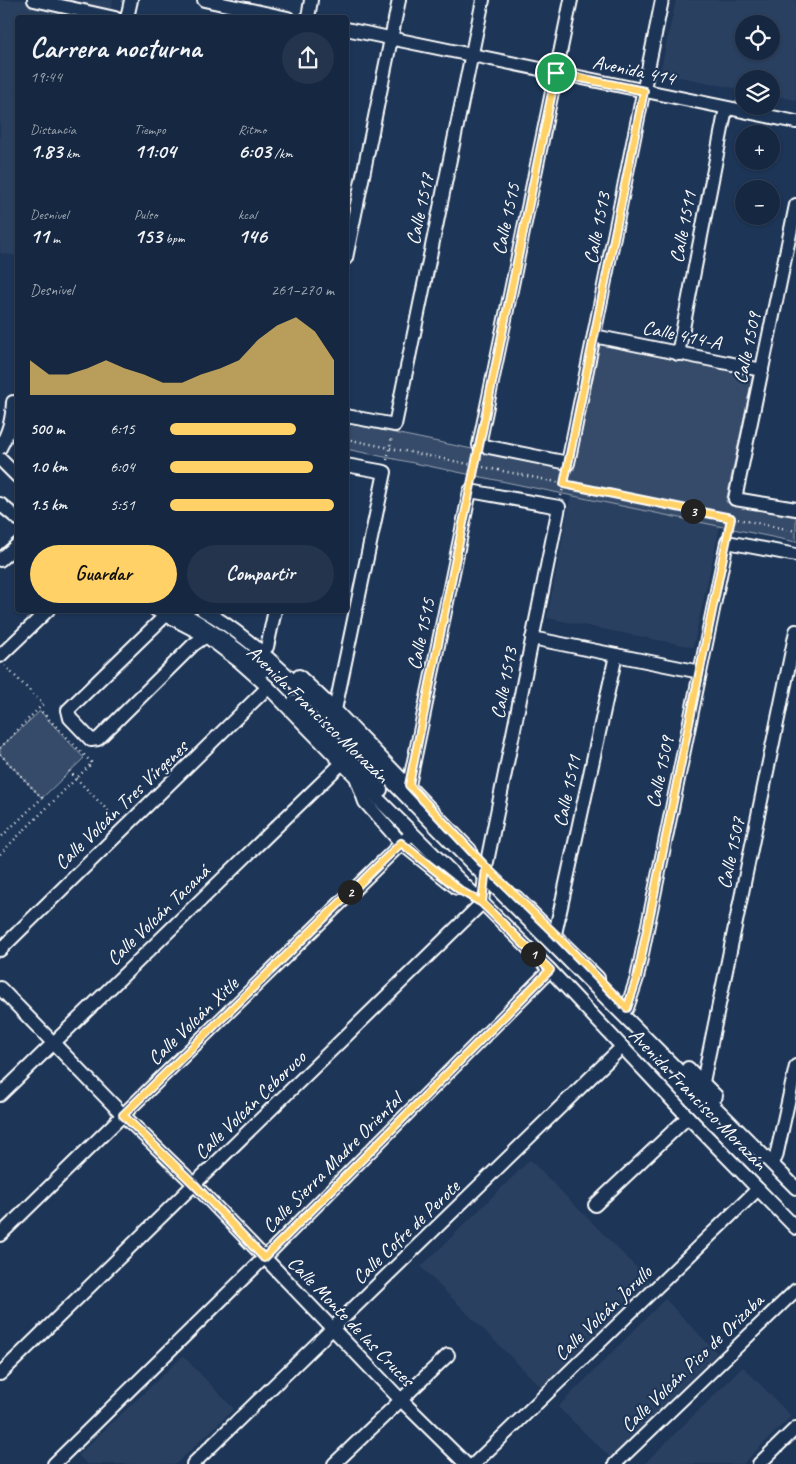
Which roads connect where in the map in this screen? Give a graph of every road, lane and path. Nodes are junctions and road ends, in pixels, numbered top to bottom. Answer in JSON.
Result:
{"nodes":[{"id":1,"x":34,"y":0,"type":"edge"},
{"id":2,"x":131,"y":0,"type":"edge"},
{"id":3,"x":204,"y":0,"type":"edge"},
{"id":4,"x":311,"y":0,"type":"edge"},
{"id":5,"x":399,"y":0,"type":"edge"},
{"id":6,"x":483,"y":0,"type":"edge"},
{"id":7,"x":570,"y":0,"type":"edge"},
{"id":8,"x":662,"y":0,"type":"edge"},
{"id":9,"x":224,"y":2,"type":"edge"},
{"id":10,"x":102,"y":15,"type":"edge"},
{"id":11,"x":128,"y":15,"type":"edge"},
{"id":12,"x":222,"y":15,"type":"edge"},
{"id":13,"x":276,"y":15,"type":"edge"},
{"id":14,"x":308,"y":15,"type":"edge"},
{"id":15,"x":349,"y":31,"type":"edge"},
{"id":16,"x":391,"y":39,"type":"junction"},
{"id":17,"x":472,"y":55,"type":"junction"},
{"id":18,"x":556,"y":73,"type":"junction"},
{"id":19,"x":644,"y":91,"type":"junction"},
{"id":20,"x":726,"y":108,"type":"junction"},
{"id":21,"x":796,"y":122,"type":"edge"},
{"id":22,"x":796,"y":205,"type":"edge"},
{"id":23,"x":349,"y":243,"type":"edge"},
{"id":24,"x":594,"y":336,"type":"junction"},
{"id":25,"x":678,"y":354,"type":"junction"},
{"id":26,"x":762,"y":370,"type":"junction"},
{"id":27,"x":10,"y":401,"type":"edge"},
{"id":28,"x":349,"y":417,"type":"edge"},
{"id":29,"x":395,"y":425,"type":"junction"},
{"id":30,"x":349,"y":440,"type":"edge"},
{"id":31,"x":479,"y":445,"type":"junction"},
{"id":32,"x":0,"y":448,"type":"edge"},
{"id":33,"x":390,"y":448,"type":"junction"},
{"id":34,"x":0,"y":459,"type":"edge"},
{"id":35,"x":15,"y":462,"type":"edge"},
{"id":36,"x":568,"y":464,"type":"junction"},
{"id":37,"x":349,"y":466,"type":"edge"},
{"id":38,"x":475,"y":466,"type":"junction"},
{"id":39,"x":385,"y":472,"type":"junction"},
{"id":40,"x":15,"y":473,"type":"edge"},
{"id":41,"x":564,"y":484,"type":"junction"},
{"id":42,"x":470,"y":491,"type":"junction"},
{"id":43,"x":735,"y":499,"type":"junction"},
{"id":44,"x":0,"y":504,"type":"edge"},
{"id":45,"x":559,"y":507,"type":"junction"},
{"id":46,"x":796,"y":509,"type":"edge"},
{"id":47,"x":0,"y":512,"type":"edge"},
{"id":48,"x":15,"y":516,"type":"edge"},
{"id":49,"x":731,"y":518,"type":"junction"},
{"id":50,"x":15,"y":524,"type":"edge"},
{"id":51,"x":796,"y":531,"type":"edge"},
{"id":52,"x":727,"y":542,"type":"junction"},
{"id":53,"x":15,"y":547,"type":"edge"},
{"id":54,"x":796,"y":555,"type":"edge"},
{"id":55,"x":0,"y":560,"type":"edge"},
{"id":56,"x":45,"y":613,"type":"edge"},
{"id":57,"x":166,"y":613,"type":"edge"},
{"id":58,"x":169,"y":613,"type":"edge"},
{"id":59,"x":169,"y":613,"type":"edge"},
{"id":60,"x":208,"y":613,"type":"edge"},
{"id":61,"x":221,"y":613,"type":"edge"},
{"id":62,"x":274,"y":613,"type":"edge"},
{"id":63,"x":796,"y":631,"type":"edge"},
{"id":64,"x":206,"y":636,"type":"junction"},
{"id":65,"x":532,"y":638,"type":"junction"},
{"id":66,"x":267,"y":647,"type":"junction"},
{"id":67,"x":616,"y":655,"type":"junction"},
{"id":68,"x":0,"y":656,"type":"edge"},
{"id":69,"x":0,"y":661,"type":"edge"},
{"id":70,"x":700,"y":672,"type":"junction"},
{"id":71,"x":268,"y":686,"type":"junction"},
{"id":72,"x":39,"y":709,"type":"junction"},
{"id":73,"x":335,"y":710,"type":"junction"},
{"id":74,"x":0,"y":748,"type":"edge"},
{"id":75,"x":0,"y":754,"type":"edge"},
{"id":76,"x":4,"y":758,"type":"dead end"},
{"id":77,"x":0,"y":761,"type":"edge"},
{"id":78,"x":342,"y":763,"type":"junction"},
{"id":79,"x":69,"y":772,"type":"dead end"},
{"id":80,"x":355,"y":776,"type":"junction"},
{"id":81,"x":77,"y":779,"type":"junction"},
{"id":82,"x":409,"y":785,"type":"junction"},
{"id":83,"x":124,"y":828,"type":"junction"},
{"id":84,"x":412,"y":833,"type":"junction"},
{"id":85,"x":0,"y":838,"type":"edge"},
{"id":86,"x":401,"y":843,"type":"junction"},
{"id":87,"x":0,"y":854,"type":"edge"},
{"id":88,"x":486,"y":872,"type":"junction"},
{"id":89,"x":482,"y":899,"type":"junction"},
{"id":90,"x":555,"y":934,"type":"junction"},
{"id":91,"x":0,"y":950,"type":"edge"},
{"id":92,"x":550,"y":970,"type":"junction"},
{"id":93,"x":0,"y":988,"type":"edge"},
{"id":94,"x":627,"y":1008,"type":"junction"},
{"id":95,"x":52,"y":1044,"type":"junction"},
{"id":96,"x":622,"y":1047,"type":"junction"},
{"id":97,"x":796,"y":1066,"type":"edge"},
{"id":98,"x":703,"y":1082,"type":"junction"},
{"id":99,"x":0,"y":1095,"type":"edge"},
{"id":100,"x":123,"y":1115,"type":"junction"},
{"id":101,"x":688,"y":1118,"type":"junction"},
{"id":102,"x":776,"y":1158,"type":"junction"},
{"id":103,"x":796,"y":1178,"type":"edge"},
{"id":104,"x":195,"y":1185,"type":"junction"},
{"id":105,"x":796,"y":1188,"type":"edge"},
{"id":106,"x":758,"y":1189,"type":"junction"},
{"id":107,"x":595,"y":1205,"type":"dead end"},
{"id":108,"x":796,"y":1217,"type":"edge"},
{"id":109,"x":796,"y":1228,"type":"edge"},
{"id":110,"x":0,"y":1235,"type":"edge"},
{"id":111,"x":264,"y":1258,"type":"junction"},
{"id":112,"x":796,"y":1290,"type":"edge"},
{"id":113,"x":333,"y":1329,"type":"junction"},
{"id":114,"x":448,"y":1355,"type":"dead end"},
{"id":115,"x":0,"y":1374,"type":"edge"},
{"id":116,"x":400,"y":1399,"type":"junction"},
{"id":117,"x":796,"y":1428,"type":"edge"},
{"id":118,"x":54,"y":1464,"type":"edge"},
{"id":119,"x":193,"y":1464,"type":"edge"},
{"id":120,"x":334,"y":1464,"type":"edge"},
{"id":121,"x":466,"y":1464,"type":"edge"},
{"id":122,"x":474,"y":1464,"type":"edge"},
{"id":123,"x":615,"y":1464,"type":"edge"},
{"id":124,"x":759,"y":1464,"type":"edge"}],
"edges":[{"from":1,"to":10,"type":"street"},
{"from":2,"to":11,"type":"street"},
{"from":3,"to":9,"type":"street"},
{"from":4,"to":14,"type":"street"},
{"from":5,"to":16,"type":"street"},
{"from":6,"to":17,"type":"street","name":"Calle 1517"},
{"from":7,"to":18,"type":"street","name":"Calle 1515"},
{"from":8,"to":19,"type":"street","name":"Calle 1513"},
{"from":9,"to":12,"type":"street"},
{"from":9,"to":13,"type":"street"},
{"from":15,"to":16,"type":"street","name":"Avenida 414"},
{"from":16,"to":17,"type":"street","name":"Avenida 414"},
{"from":16,"to":23,"type":"street"},
{"from":17,"to":18,"type":"street","name":"Avenida 414"},
{"from":17,"to":29,"type":"street","name":"Calle 1517"},
{"from":18,"to":19,"type":"street","name":"Avenida 414"},
{"from":18,"to":31,"type":"street","name":"Calle 1515"},
{"from":19,"to":20,"type":"street","name":"Avenida 414"},
{"from":19,"to":24,"type":"street","name":"Calle 1513"},
{"from":20,"to":21,"type":"street","name":"Avenida 414"},
{"from":20,"to":25,"type":"street","name":"Calle 1511"},
{"from":22,"to":26,"type":"street","name":"Calle 1509"},
{"from":24,"to":25,"type":"street","name":"Calle 414-A"},
{"from":24,"to":36,"type":"street","name":"Calle 1513"},
{"from":25,"to":26,"type":"street","name":"Calle 414-A"},
{"from":26,"to":43,"type":"street","name":"Calle 1509"},
{"from":27,"to":32,"type":"street"},
{"from":28,"to":29,"type":"street"},
{"from":29,"to":33,"type":"path"},
{"from":30,"to":33,"type":"path"},
{"from":31,"to":36,"type":"street"},
{"from":31,"to":38,"type":"path"},
{"from":32,"to":35,"type":"street"},
{"from":33,"to":38,"type":"path"},
{"from":33,"to":39,"type":"path"},
{"from":34,"to":40,"type":"street"},
{"from":36,"to":41,"type":"path"},
{"from":37,"to":39,"type":"street"},
{"from":38,"to":41,"type":"path"},
{"from":38,"to":42,"type":"path"},
{"from":39,"to":73,"type":"street"},
{"from":41,"to":45,"type":"path"},
{"from":41,"to":49,"type":"path"},
{"from":42,"to":45,"type":"street"},
{"from":42,"to":82,"type":"street","name":"Calle 1515"},
{"from":43,"to":46,"type":"street"},
{"from":43,"to":49,"type":"path"},
{"from":44,"to":48,"type":"street"},
{"from":45,"to":65,"type":"street","name":"Calle 1513"},
{"from":47,"to":50,"type":"street"},
{"from":49,"to":51,"type":"path"},
{"from":49,"to":52,"type":"path"},
{"from":52,"to":54,"type":"street"},
{"from":52,"to":70,"type":"street","name":"Calle 1509"},
{"from":53,"to":55,"type":"street"},
{"from":56,"to":68,"type":"street"},
{"from":57,"to":64,"type":"street"},
{"from":58,"to":64,"type":"street","name":"Avenida Francisco Morazán"},
{"from":59,"to":89,"type":"street"},
{"from":60,"to":88,"type":"street"},
{"from":61,"to":66,"type":"street","name":"Avenida Francisco Morazán"},
{"from":62,"to":66,"type":"street"},
{"from":63,"to":98,"type":"street","name":"Calle 1507"},
{"from":64,"to":71,"type":"street","name":"Avenida Francisco Morazán"},
{"from":65,"to":67,"type":"street"},
{"from":65,"to":88,"type":"street","name":"Calle 1513"},
{"from":66,"to":73,"type":"street","name":"Avenida Francisco Morazán"},
{"from":67,"to":70,"type":"street"},
{"from":67,"to":90,"type":"street","name":"Calle 1511"},
{"from":69,"to":72,"type":"path"},
{"from":70,"to":94,"type":"street","name":"Calle 1509"},
{"from":71,"to":78,"type":"street","name":"Avenida Francisco Morazán"},
{"from":71,"to":83,"type":"street","name":"Calle Volcán Tres Vírgenes"},
{"from":72,"to":74,"type":"path"},
{"from":72,"to":81,"type":"path"},
{"from":73,"to":82,"type":"street","name":"Avenida Francisco Morazán"},
{"from":75,"to":85,"type":"path"},
{"from":76,"to":77,"type":"path"},
{"from":78,"to":80,"type":"street","name":"Avenida Francisco Morazán"},
{"from":78,"to":95,"type":"street","name":"Calle Volcán Tacaná"},
{"from":79,"to":81,"type":"path"},
{"from":80,"to":84,"type":"street","name":"Avenida Francisco Morazán"},
{"from":80,"to":86,"type":"street"},
{"from":81,"to":83,"type":"path"},
{"from":81,"to":87,"type":"path"},
{"from":82,"to":88,"type":"street","name":"Avenida Francisco Morazán"},
{"from":83,"to":91,"type":"street","name":"Calle Volcán Tres Vírgenes"},
{"from":84,"to":86,"type":"street","name":"Calle Volcán Xitle"},
{"from":84,"to":89,"type":"street","name":"Avenida Francisco Morazán"},
{"from":86,"to":89,"type":"street"},
{"from":86,"to":100,"type":"street","name":"Calle Volcán Xitle"},
{"from":88,"to":89,"type":"street","name":"Calle 1513"},
{"from":88,"to":90,"type":"street","name":"Avenida Francisco Morazán"},
{"from":88,"to":105,"type":"street"},
{"from":89,"to":92,"type":"street","name":"Avenida Francisco Morazán"},
{"from":89,"to":104,"type":"street","name":"Calle Volcán Ceboruco"},
{"from":89,"to":108,"type":"street"},
{"from":90,"to":94,"type":"street","name":"Avenida Francisco Morazán"},
{"from":92,"to":96,"type":"street","name":"Avenida Francisco Morazán"},
{"from":92,"to":111,"type":"street","name":"Calle Sierra Madre Oriental"},
{"from":93,"to":95,"type":"street","name":"Calle Monte de las Cruces"},
{"from":94,"to":98,"type":"street","name":"Avenida Francisco Morazán"},
{"from":95,"to":99,"type":"street","name":"Calle Volcán Tacaná"},
{"from":95,"to":100,"type":"street","name":"Calle Monte de las Cruces"},
{"from":96,"to":101,"type":"street","name":"Avenida Francisco Morazán"},
{"from":96,"to":113,"type":"street","name":"Calle Cofre de Perote"},
{"from":97,"to":102,"type":"street"},
{"from":98,"to":102,"type":"street","name":"Avenida Francisco Morazán"},
{"from":100,"to":104,"type":"street","name":"Calle Monte de las Cruces"},
{"from":100,"to":110,"type":"street","name":"Calle Volcán Xitle"},
{"from":101,"to":106,"type":"street","name":"Avenida Francisco Morazán"},
{"from":101,"to":107,"type":"street"},
{"from":102,"to":103,"type":"street","name":"Avenida Francisco Morazán"},
{"from":104,"to":111,"type":"street","name":"Calle Monte de las Cruces"},
{"from":104,"to":115,"type":"street","name":"Calle Volcán Ceboruco"},
{"from":106,"to":109,"type":"street","name":"Avenida Francisco Morazán"},
{"from":106,"to":122,"type":"street","name":"Calle Volcán Jorullo"},
{"from":111,"to":113,"type":"street","name":"Calle Monte de las Cruces"},
{"from":111,"to":118,"type":"street","name":"Calle Sierra Madre Oriental"},
{"from":112,"to":123,"type":"street","name":"Calle Volcán Pico de Orizaba"},
{"from":113,"to":116,"type":"street","name":"Calle Monte de las Cruces"},
{"from":113,"to":119,"type":"street","name":"Calle Cofre de Perote"},
{"from":114,"to":116,"type":"street"},
{"from":116,"to":120,"type":"street"},
{"from":116,"to":121,"type":"street","name":"Calle Monte de las Cruces"},
{"from":117,"to":124,"type":"street"}]}
